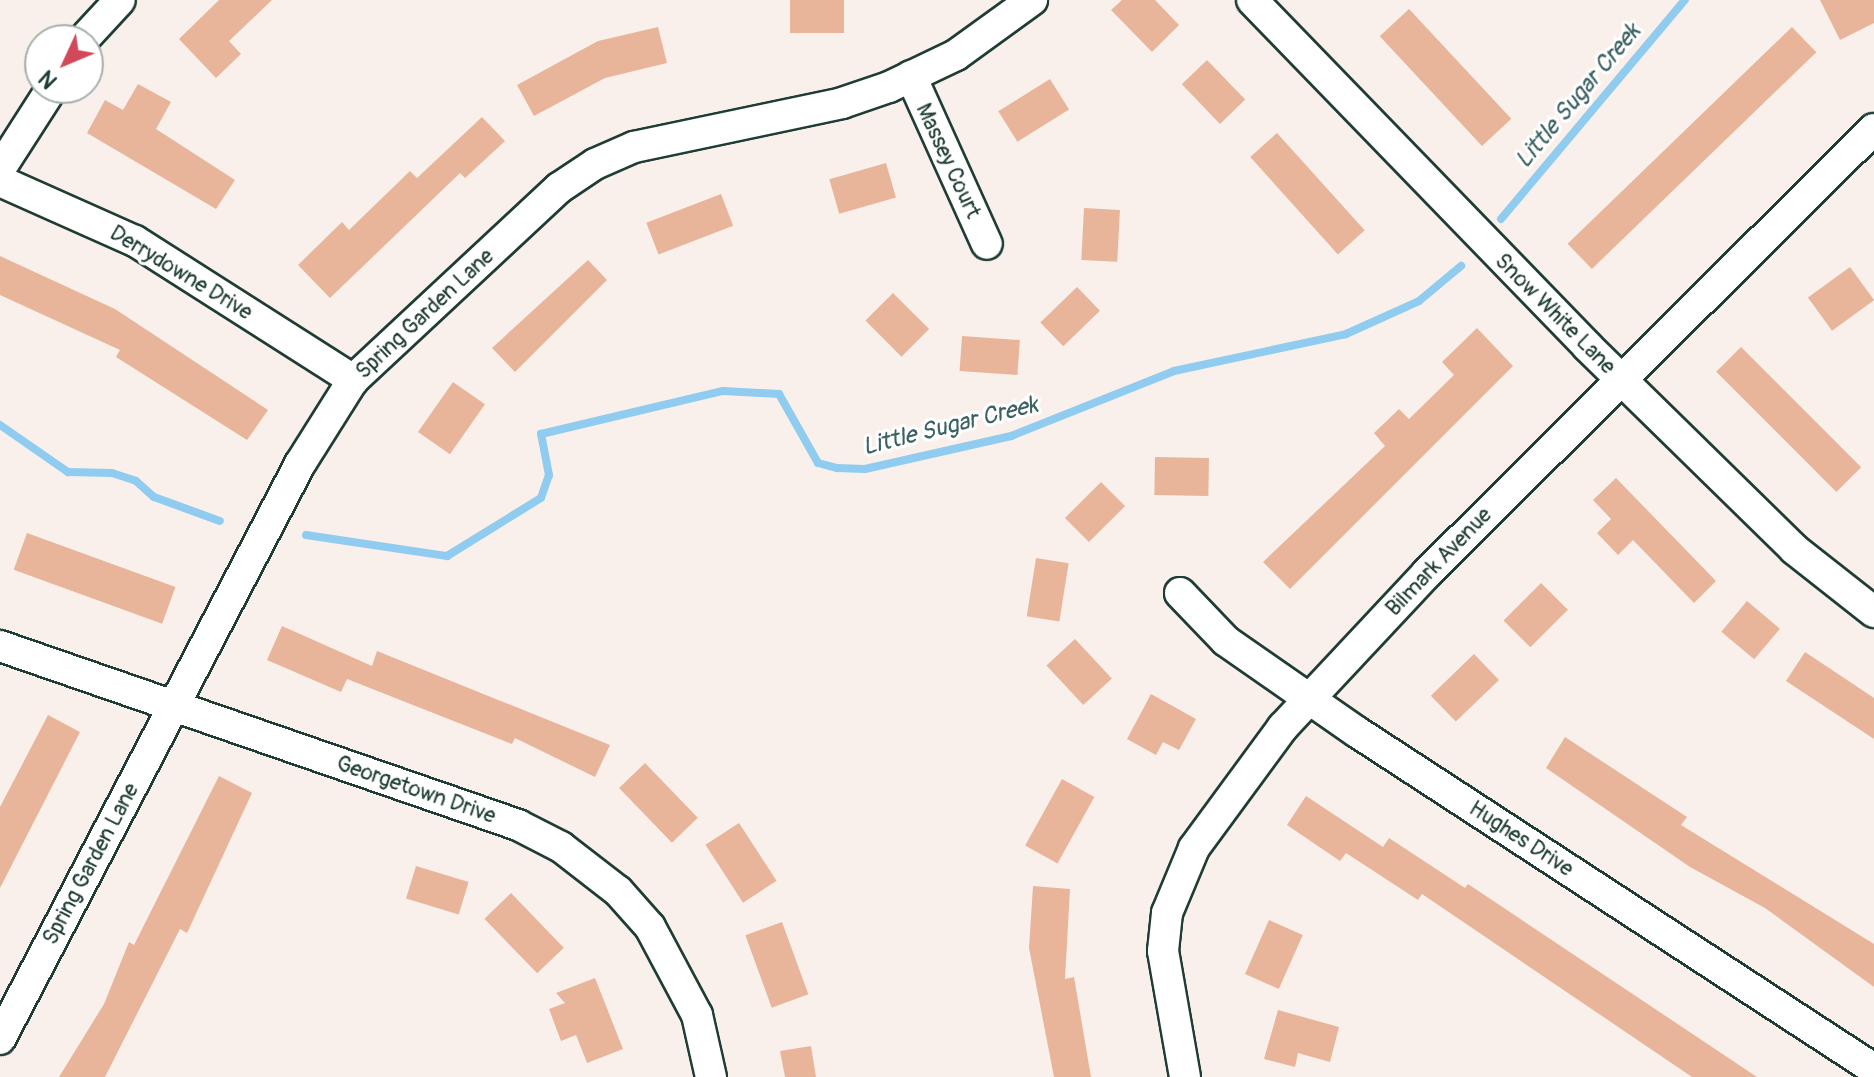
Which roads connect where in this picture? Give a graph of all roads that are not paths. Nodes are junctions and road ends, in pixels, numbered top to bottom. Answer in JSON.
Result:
{"nodes":[{"id":1,"x":120,"y":0,"type":"edge"},
{"id":2,"x":1032,"y":0,"type":"edge"},
{"id":3,"x":1264,"y":4,"type":"edge"},
{"id":4,"x":98,"y":24,"type":"edge"},
{"id":5,"x":911,"y":76,"type":"junction"},
{"id":6,"x":42,"y":104,"type":"edge"},
{"id":7,"x":1874,"y":129,"type":"edge"},
{"id":8,"x":0,"y":169,"type":"edge"},
{"id":9,"x":0,"y":181,"type":"edge"},
{"id":10,"x":987,"y":244,"type":"dead end"},
{"id":11,"x":1619,"y":378,"type":"junction"},
{"id":12,"x":353,"y":380,"type":"junction"},
{"id":13,"x":1180,"y":593,"type":"dead end"},
{"id":14,"x":1874,"y":612,"type":"edge"},
{"id":15,"x":0,"y":646,"type":"edge"},
{"id":16,"x":1310,"y":699,"type":"junction"},
{"id":17,"x":174,"y":707,"type":"junction"},
{"id":18,"x":0,"y":1039,"type":"edge"},
{"id":19,"x":1874,"y":1069,"type":"edge"},
{"id":20,"x":711,"y":1077,"type":"edge"},
{"id":21,"x":1185,"y":1077,"type":"edge"}],
"edges":[{"from":1,"to":4,"type":"street"},
{"from":2,"to":5,"type":"street","name":"Spring Garden Lane"},
{"from":3,"to":11,"type":"street","name":"Snow White Lane"},
{"from":5,"to":10,"type":"street","name":"Massey Court"},
{"from":5,"to":12,"type":"street","name":"Spring Garden Lane"},
{"from":6,"to":8,"type":"street"},
{"from":7,"to":11,"type":"street","name":"Bilmark Avenue"},
{"from":9,"to":12,"type":"street","name":"Derrydowne Drive"},
{"from":11,"to":14,"type":"street","name":"Snow White Lane"},
{"from":11,"to":16,"type":"street","name":"Bilmark Avenue"},
{"from":12,"to":17,"type":"street","name":"Spring Garden Lane"},
{"from":13,"to":16,"type":"street","name":"Hughes Drive"},
{"from":15,"to":17,"type":"street","name":"Georgetown Drive"},
{"from":16,"to":19,"type":"street","name":"Hughes Drive"},
{"from":16,"to":21,"type":"street","name":"Bilmark Avenue"},
{"from":17,"to":18,"type":"street","name":"Spring Garden Lane"},
{"from":17,"to":20,"type":"street","name":"Georgetown Drive"}]}
